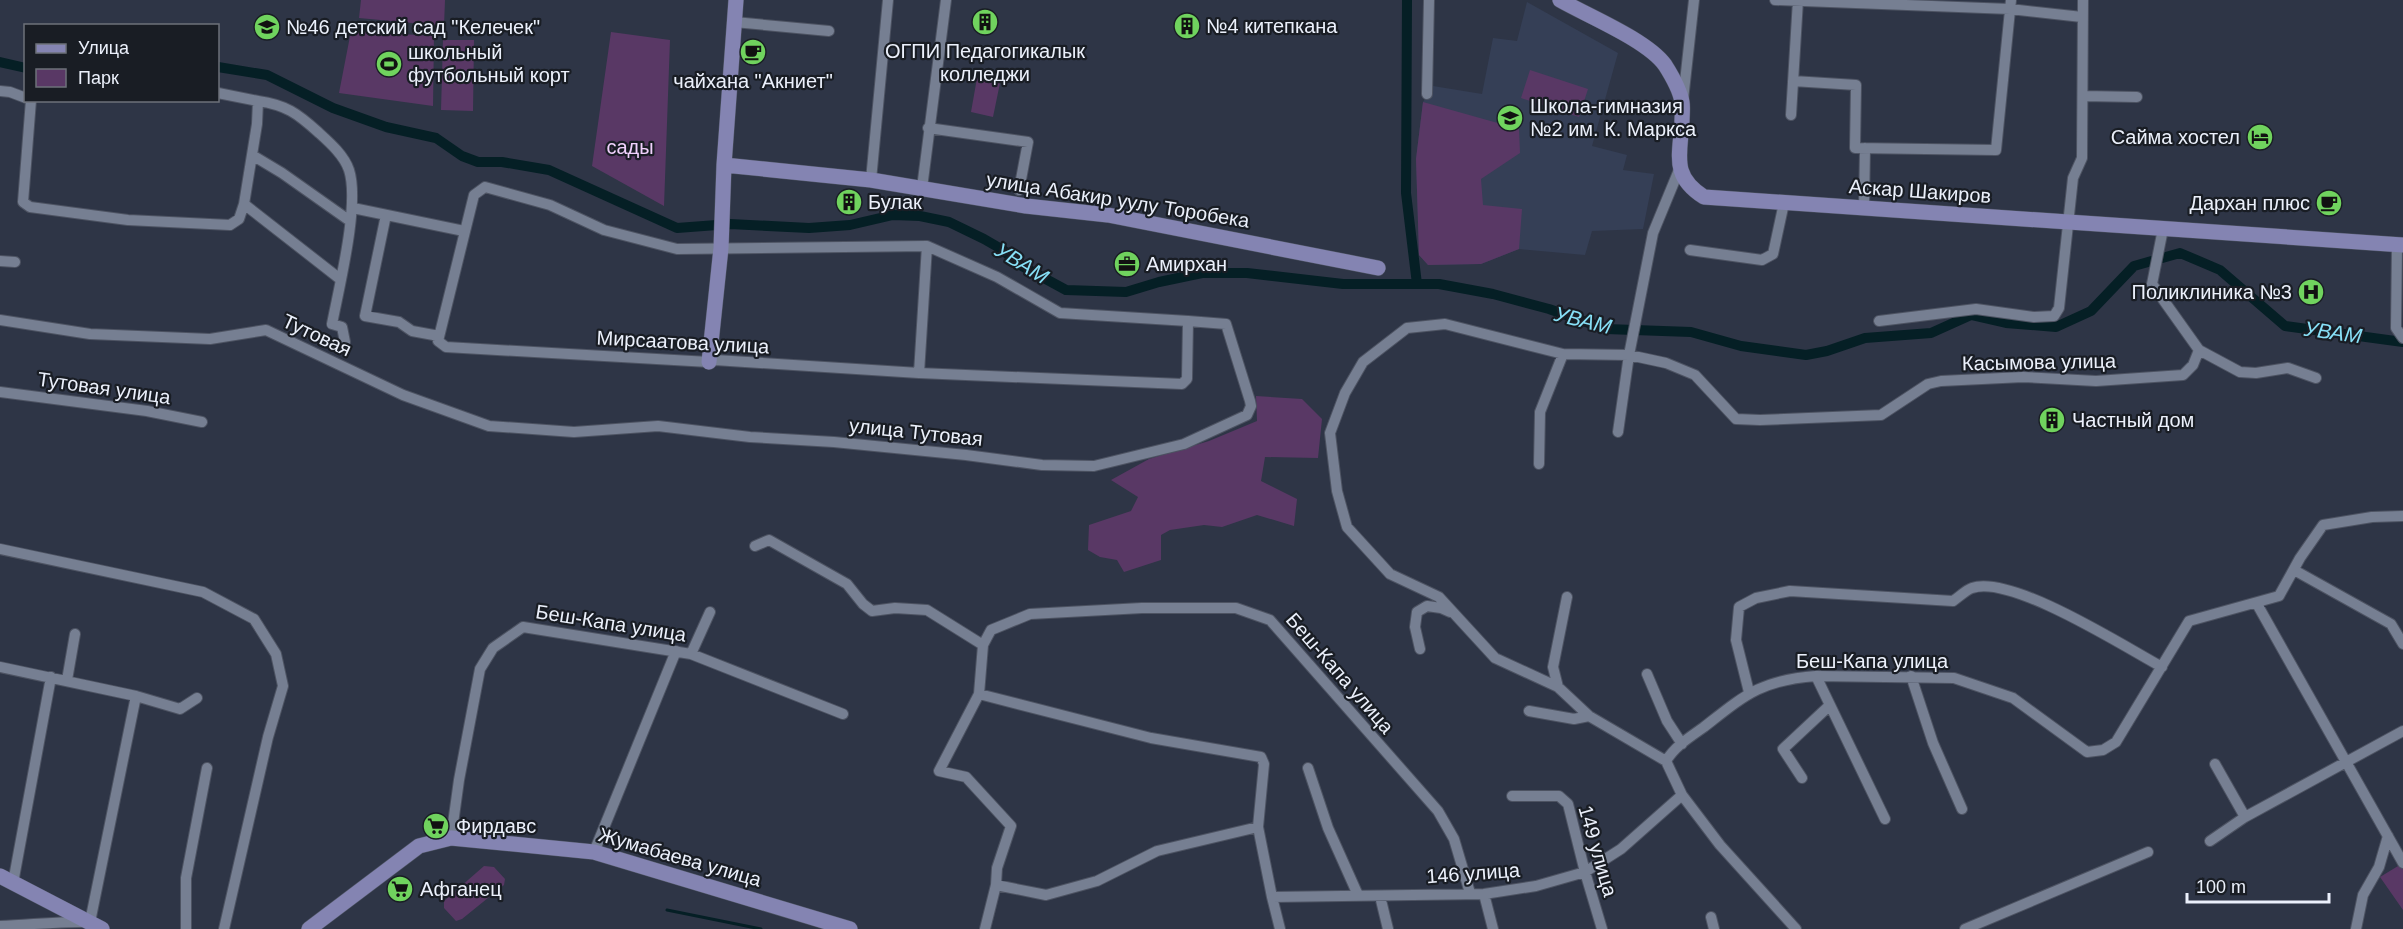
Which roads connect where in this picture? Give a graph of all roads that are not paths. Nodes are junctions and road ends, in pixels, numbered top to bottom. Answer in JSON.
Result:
{"nodes":[{"id":1,"x":736,"y":0,"type":"edge"},
{"id":2,"x":888,"y":0,"type":"edge"},
{"id":3,"x":946,"y":0,"type":"edge"},
{"id":4,"x":1429,"y":0,"type":"edge"},
{"id":5,"x":1560,"y":0,"type":"edge"},
{"id":6,"x":1694,"y":0,"type":"edge"},
{"id":7,"x":1775,"y":0,"type":"edge"},
{"id":8,"x":2083,"y":0,"type":"edge"},
{"id":9,"x":1798,"y":1,"type":"edge"},
{"id":10,"x":2008,"y":3,"type":"edge"},
{"id":11,"x":2082,"y":17,"type":"junction"},
{"id":12,"x":734,"y":22,"type":"junction"},
{"id":13,"x":829,"y":31,"type":"dead end"},
{"id":14,"x":1793,"y":81,"type":"junction"},
{"id":15,"x":0,"y":91,"type":"edge"},
{"id":16,"x":219,"y":93,"type":"edge"},
{"id":17,"x":1426,"y":94,"type":"dead end"},
{"id":18,"x":2083,"y":96,"type":"junction"},
{"id":19,"x":24,"y":97,"type":"edge"},
{"id":20,"x":2137,"y":97,"type":"dead end"},
{"id":21,"x":258,"y":101,"type":"junction"},
{"id":22,"x":32,"y":102,"type":"edge"},
{"id":23,"x":1683,"y":103,"type":"junction"},
{"id":24,"x":1791,"y":115,"type":"dead end"},
{"id":25,"x":928,"y":128,"type":"junction"},
{"id":26,"x":1865,"y":148,"type":"junction"},
{"id":27,"x":252,"y":155,"type":"junction"},
{"id":28,"x":723,"y":165,"type":"junction"},
{"id":29,"x":1679,"y":170,"type":"junction"},
{"id":30,"x":872,"y":180,"type":"junction"},
{"id":31,"x":922,"y":188,"type":"junction"},
{"id":32,"x":1019,"y":190,"type":"dead end"},
{"id":33,"x":1784,"y":203,"type":"junction"},
{"id":34,"x":244,"y":204,"type":"junction"},
{"id":35,"x":353,"y":208,"type":"junction"},
{"id":36,"x":1864,"y":208,"type":"junction"},
{"id":37,"x":386,"y":215,"type":"junction"},
{"id":38,"x":350,"y":221,"type":"junction"},
{"id":39,"x":2070,"y":223,"type":"junction"},
{"id":40,"x":2163,"y":229,"type":"junction"},
{"id":41,"x":464,"y":231,"type":"junction"},
{"id":42,"x":721,"y":244,"type":"junction"},
{"id":43,"x":2400,"y":245,"type":"edge"},
{"id":44,"x":927,"y":246,"type":"junction"},
{"id":45,"x":1690,"y":250,"type":"dead end"},
{"id":46,"x":0,"y":261,"type":"edge"},
{"id":47,"x":15,"y":262,"type":"dead end"},
{"id":48,"x":1378,"y":268,"type":"dead end"},
{"id":49,"x":340,"y":279,"type":"junction"},
{"id":50,"x":0,"y":320,"type":"edge"},
{"id":51,"x":1188,"y":321,"type":"junction"},
{"id":52,"x":1880,"y":321,"type":"dead end"},
{"id":53,"x":440,"y":336,"type":"junction"},
{"id":54,"x":2403,"y":338,"type":"edge"},
{"id":55,"x":345,"y":342,"type":"dead end"},
{"id":56,"x":2199,"y":350,"type":"junction"},
{"id":57,"x":1630,"y":351,"type":"junction"},
{"id":58,"x":1563,"y":354,"type":"junction"},
{"id":59,"x":709,"y":362,"type":"junction"},
{"id":60,"x":919,"y":373,"type":"junction"},
{"id":61,"x":2316,"y":378,"type":"dead end"},
{"id":62,"x":0,"y":392,"type":"edge"},
{"id":63,"x":202,"y":422,"type":"dead end"},
{"id":64,"x":574,"y":432,"type":"joint"},
{"id":65,"x":1618,"y":432,"type":"dead end"},
{"id":66,"x":1539,"y":464,"type":"dead end"},
{"id":67,"x":2403,"y":516,"type":"edge"},
{"id":68,"x":755,"y":546,"type":"dead end"},
{"id":69,"x":0,"y":549,"type":"edge"},
{"id":70,"x":2294,"y":570,"type":"junction"},
{"id":71,"x":1567,"y":597,"type":"dead end"},
{"id":72,"x":2257,"y":604,"type":"junction"},
{"id":73,"x":710,"y":612,"type":"dead end"},
{"id":74,"x":1461,"y":618,"type":"junction"},
{"id":75,"x":75,"y":634,"type":"dead end"},
{"id":76,"x":2403,"y":644,"type":"edge"},
{"id":77,"x":983,"y":645,"type":"junction"},
{"id":78,"x":1420,"y":649,"type":"dead end"},
{"id":79,"x":676,"y":651,"type":"junction"},
{"id":80,"x":691,"y":654,"type":"junction"},
{"id":81,"x":2162,"y":666,"type":"junction"},
{"id":82,"x":0,"y":667,"type":"edge"},
{"id":83,"x":1647,"y":674,"type":"dead end"},
{"id":84,"x":1816,"y":676,"type":"junction"},
{"id":85,"x":1911,"y":676,"type":"junction"},
{"id":86,"x":51,"y":677,"type":"junction"},
{"id":87,"x":67,"y":680,"type":"junction"},
{"id":88,"x":1558,"y":687,"type":"junction"},
{"id":89,"x":1749,"y":692,"type":"junction"},
{"id":90,"x":979,"y":694,"type":"junction"},
{"id":91,"x":136,"y":696,"type":"junction"},
{"id":92,"x":197,"y":698,"type":"dead end"},
{"id":93,"x":1829,"y":706,"type":"junction"},
{"id":94,"x":1529,"y":711,"type":"dead end"},
{"id":95,"x":843,"y":714,"type":"dead end"},
{"id":96,"x":1589,"y":716,"type":"junction"},
{"id":97,"x":2403,"y":731,"type":"edge"},
{"id":98,"x":1682,"y":744,"type":"junction"},
{"id":99,"x":1665,"y":761,"type":"junction"},
{"id":100,"x":2345,"y":761,"type":"junction"},
{"id":101,"x":2215,"y":764,"type":"dead end"},
{"id":102,"x":207,"y":768,"type":"dead end"},
{"id":103,"x":1308,"y":768,"type":"dead end"},
{"id":104,"x":1802,"y":778,"type":"dead end"},
{"id":105,"x":1682,"y":795,"type":"junction"},
{"id":106,"x":1512,"y":796,"type":"dead end"},
{"id":107,"x":1962,"y":809,"type":"dead end"},
{"id":108,"x":2245,"y":817,"type":"junction"},
{"id":109,"x":1885,"y":819,"type":"dead end"},
{"id":110,"x":1258,"y":827,"type":"junction"},
{"id":111,"x":2388,"y":836,"type":"junction"},
{"id":112,"x":451,"y":838,"type":"junction"},
{"id":113,"x":2210,"y":841,"type":"dead end"},
{"id":114,"x":594,"y":852,"type":"junction"},
{"id":115,"x":2148,"y":852,"type":"dead end"},
{"id":116,"x":2403,"y":863,"type":"edge"},
{"id":117,"x":1585,"y":872,"type":"junction"},
{"id":118,"x":7,"y":879,"type":"edge"},
{"id":119,"x":996,"y":885,"type":"junction"},
{"id":120,"x":1470,"y":893,"type":"junction"},
{"id":121,"x":1484,"y":894,"type":"junction"},
{"id":122,"x":1358,"y":895,"type":"junction"},
{"id":123,"x":1380,"y":896,"type":"junction"},
{"id":124,"x":1272,"y":897,"type":"junction"},
{"id":125,"x":1711,"y":917,"type":"dead end"},
{"id":126,"x":96,"y":925,"type":"edge"},
{"id":127,"x":1,"y":927,"type":"edge"},
{"id":128,"x":846,"y":928,"type":"edge"},
{"id":129,"x":186,"y":929,"type":"edge"},
{"id":130,"x":224,"y":929,"type":"edge"},
{"id":131,"x":309,"y":929,"type":"edge"},
{"id":132,"x":985,"y":929,"type":"edge"},
{"id":133,"x":1280,"y":929,"type":"edge"},
{"id":134,"x":1388,"y":929,"type":"edge"},
{"id":135,"x":1493,"y":929,"type":"edge"},
{"id":136,"x":1602,"y":929,"type":"edge"},
{"id":137,"x":1714,"y":929,"type":"edge"},
{"id":138,"x":1796,"y":929,"type":"edge"},
{"id":139,"x":1965,"y":929,"type":"edge"},
{"id":140,"x":2356,"y":929,"type":"edge"}],
"edges":[{"from":1,"to":12,"type":"street"},
{"from":2,"to":30,"type":"street"},
{"from":3,"to":25,"type":"street"},
{"from":4,"to":17,"type":"street"},
{"from":5,"to":23,"type":"street"},
{"from":6,"to":23,"type":"street"},
{"from":7,"to":9,"type":"street"},
{"from":8,"to":11,"type":"street"},
{"from":9,"to":10,"type":"street"},
{"from":9,"to":14,"type":"street"},
{"from":10,"to":11,"type":"street"},
{"from":10,"to":26,"type":"street"},
{"from":11,"to":18,"type":"street"},
{"from":12,"to":13,"type":"street"},
{"from":12,"to":28,"type":"street"},
{"from":14,"to":24,"type":"street"},
{"from":14,"to":26,"type":"street"},
{"from":15,"to":19,"type":"street"},
{"from":16,"to":21,"type":"street"},
{"from":18,"to":20,"type":"street"},
{"from":18,"to":39,"type":"street"},
{"from":21,"to":27,"type":"street"},
{"from":21,"to":35,"type":"street"},
{"from":22,"to":34,"type":"street"},
{"from":23,"to":29,"type":"street"},
{"from":25,"to":31,"type":"street"},
{"from":25,"to":32,"type":"street","name":"улица Абакир уулу Торобека"},
{"from":26,"to":36,"type":"street"},
{"from":27,"to":34,"type":"street"},
{"from":27,"to":38,"type":"street"},
{"from":28,"to":30,"type":"street","name":"улица Абакир уулу Торобека"},
{"from":28,"to":42,"type":"street"},
{"from":29,"to":33,"type":"street","name":"Аскар Шакиров"},
{"from":29,"to":57,"type":"street"},
{"from":30,"to":31,"type":"street","name":"улица Абакир уулу Торобека"},
{"from":31,"to":48,"type":"street","name":"улица Абакир уулу Торобека"},
{"from":33,"to":36,"type":"street","name":"Аскар Шакиров"},
{"from":33,"to":45,"type":"street"},
{"from":34,"to":49,"type":"street"},
{"from":35,"to":37,"type":"street"},
{"from":35,"to":38,"type":"street"},
{"from":36,"to":39,"type":"street","name":"Аскар Шакиров"},
{"from":37,"to":41,"type":"street"},
{"from":37,"to":53,"type":"street"},
{"from":38,"to":49,"type":"street"},
{"from":39,"to":40,"type":"street","name":"Аскар Шакиров"},
{"from":39,"to":52,"type":"street"},
{"from":40,"to":43,"type":"street","name":"Аскар Шакиров"},
{"from":40,"to":56,"type":"street"},
{"from":41,"to":42,"type":"street"},
{"from":41,"to":53,"type":"street"},
{"from":42,"to":44,"type":"street"},
{"from":42,"to":59,"type":"street"},
{"from":43,"to":54,"type":"street"},
{"from":44,"to":51,"type":"street"},
{"from":44,"to":60,"type":"street"},
{"from":46,"to":47,"type":"street"},
{"from":49,"to":55,"type":"street"},
{"from":50,"to":64,"type":"street","name":"Тутовая"},
{"from":51,"to":60,"type":"street","name":"Мирсаатова улица"},
{"from":51,"to":64,"type":"street","name":"улица Тутовая"},
{"from":53,"to":59,"type":"street","name":"Мирсаатова улица"},
{"from":56,"to":57,"type":"street","name":"Касымова улица"},
{"from":56,"to":61,"type":"street"},
{"from":57,"to":58,"type":"street","name":"Касымова улица"},
{"from":57,"to":65,"type":"street"},
{"from":58,"to":66,"type":"street"},
{"from":58,"to":74,"type":"street","name":"Касымова улица"},
{"from":59,"to":60,"type":"street","name":"Мирсаатова улица"},
{"from":62,"to":63,"type":"street","name":"Тутовая улица"},
{"from":67,"to":70,"type":"street","name":"Беш-Капа улица"},
{"from":68,"to":77,"type":"street"},
{"from":69,"to":130,"type":"street"},
{"from":70,"to":72,"type":"street","name":"Беш-Капа улица"},
{"from":70,"to":76,"type":"street"},
{"from":71,"to":88,"type":"street"},
{"from":72,"to":81,"type":"street","name":"Беш-Капа улица"},
{"from":72,"to":100,"type":"street"},
{"from":73,"to":80,"type":"street"},
{"from":74,"to":78,"type":"street"},
{"from":74,"to":88,"type":"street","name":"Касымова улица"},
{"from":75,"to":87,"type":"street"},
{"from":77,"to":90,"type":"street"},
{"from":77,"to":120,"type":"street","name":"Беш-Капа улица"},
{"from":79,"to":80,"type":"street","name":"Беш-Капа улица"},
{"from":79,"to":112,"type":"street","name":"Беш-Капа улица"},
{"from":79,"to":114,"type":"street"},
{"from":80,"to":95,"type":"street","name":"Беш-Капа улица"},
{"from":81,"to":85,"type":"street","name":"Беш-Капа улица"},
{"from":81,"to":89,"type":"street"},
{"from":82,"to":86,"type":"street"},
{"from":83,"to":98,"type":"street"},
{"from":84,"to":85,"type":"street","name":"Беш-Капа улица"},
{"from":84,"to":89,"type":"street","name":"Беш-Капа улица"},
{"from":84,"to":93,"type":"street"},
{"from":85,"to":107,"type":"street"},
{"from":86,"to":87,"type":"street"},
{"from":86,"to":118,"type":"street"},
{"from":87,"to":91,"type":"street"},
{"from":88,"to":96,"type":"street","name":"Касымова улица"},
{"from":89,"to":98,"type":"street","name":"Беш-Капа улица"},
{"from":90,"to":110,"type":"street"},
{"from":90,"to":119,"type":"street"},
{"from":91,"to":92,"type":"street"},
{"from":91,"to":126,"type":"street"},
{"from":93,"to":104,"type":"street"},
{"from":93,"to":109,"type":"street"},
{"from":94,"to":96,"type":"street"},
{"from":96,"to":99,"type":"street","name":"Касымова улица"},
{"from":97,"to":100,"type":"street"},
{"from":98,"to":99,"type":"street","name":"Беш-Капа улица"},
{"from":99,"to":105,"type":"street"},
{"from":100,"to":108,"type":"street"},
{"from":100,"to":111,"type":"street"},
{"from":101,"to":108,"type":"street"},
{"from":102,"to":129,"type":"street"},
{"from":103,"to":122,"type":"street"},
{"from":105,"to":117,"type":"street","name":"146 улица"},
{"from":105,"to":138,"type":"street"},
{"from":106,"to":117,"type":"street","name":"149 улица"},
{"from":108,"to":113,"type":"street"},
{"from":110,"to":119,"type":"street"},
{"from":110,"to":124,"type":"street"},
{"from":111,"to":116,"type":"street"},
{"from":111,"to":140,"type":"street"},
{"from":112,"to":114,"type":"street","name":"Жумабаева улица"},
{"from":112,"to":131,"type":"street","name":"Жумабаева улица"},
{"from":114,"to":128,"type":"street","name":"Жумабаева улица"},
{"from":115,"to":139,"type":"street"},
{"from":117,"to":121,"type":"street","name":"146 улица"},
{"from":117,"to":136,"type":"street","name":"149 улица"},
{"from":118,"to":126,"type":"street"},
{"from":119,"to":132,"type":"street"},
{"from":120,"to":121,"type":"street","name":"146 улица"},
{"from":120,"to":123,"type":"street","name":"146 улица"},
{"from":121,"to":135,"type":"street"},
{"from":122,"to":123,"type":"street","name":"146 улица"},
{"from":122,"to":124,"type":"street","name":"146 улица"},
{"from":123,"to":134,"type":"street"},
{"from":124,"to":133,"type":"street"},
{"from":125,"to":137,"type":"street"},
{"from":126,"to":127,"type":"street"}]}
